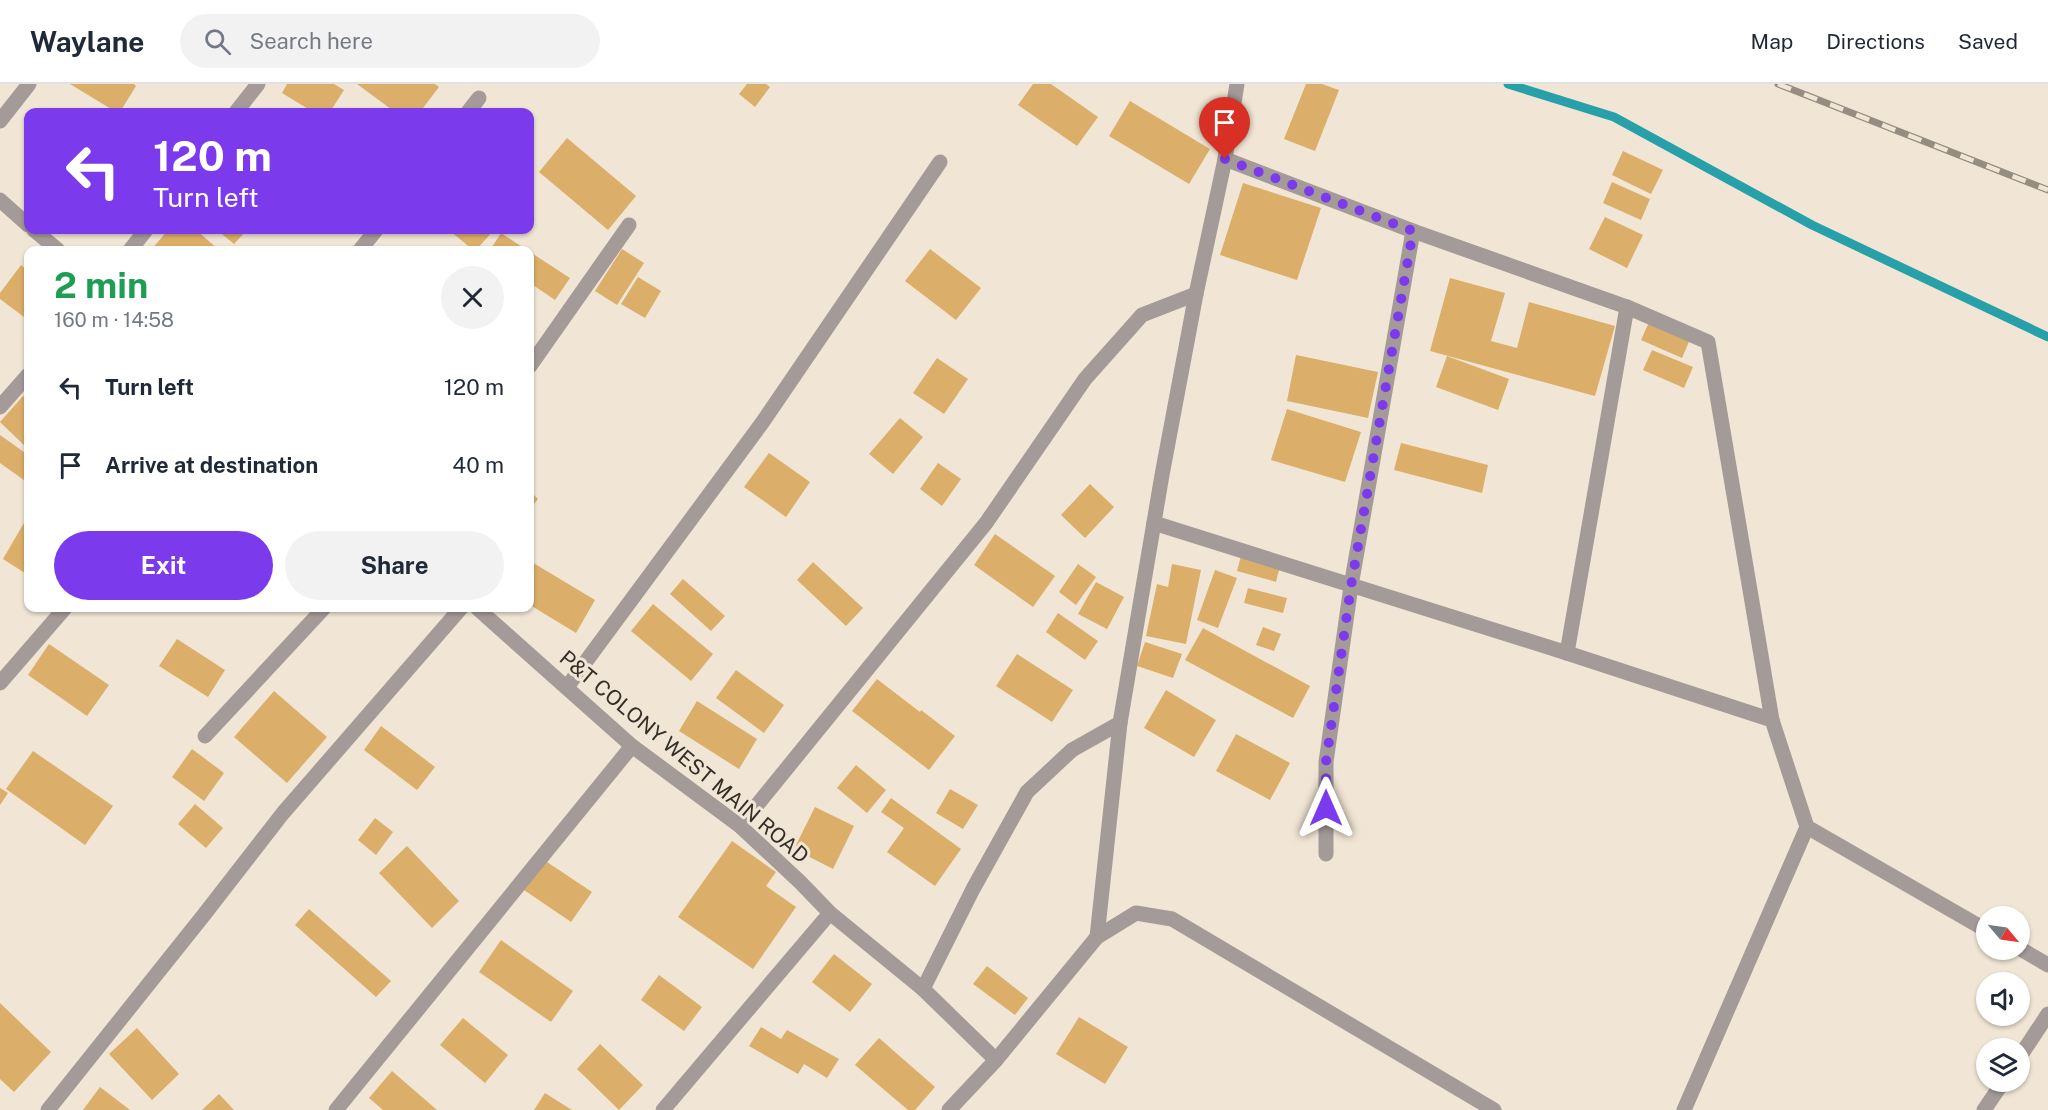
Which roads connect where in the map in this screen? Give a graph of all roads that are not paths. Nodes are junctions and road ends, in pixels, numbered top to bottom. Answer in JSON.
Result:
{"nodes":[{"id":1,"x":29,"y":84,"type":"edge"},
{"id":2,"x":258,"y":84,"type":"edge"},
{"id":3,"x":1237,"y":84,"type":"edge"},
{"id":4,"x":479,"y":98,"type":"dead end"},
{"id":5,"x":239,"y":108,"type":"edge"},
{"id":6,"x":471,"y":108,"type":"edge"},
{"id":7,"x":0,"y":121,"type":"edge"},
{"id":8,"x":1225,"y":159,"type":"junction"},
{"id":9,"x":940,"y":162,"type":"dead end"},
{"id":10,"x":0,"y":200,"type":"edge"},
{"id":11,"x":24,"y":221,"type":"edge"},
{"id":12,"x":629,"y":225,"type":"dead end"},
{"id":13,"x":1413,"y":231,"type":"junction"},
{"id":14,"x":39,"y":234,"type":"edge"},
{"id":15,"x":143,"y":234,"type":"edge"},
{"id":16,"x":373,"y":234,"type":"edge"},
{"id":17,"x":53,"y":246,"type":"edge"},
{"id":18,"x":133,"y":246,"type":"edge"},
{"id":19,"x":363,"y":246,"type":"edge"},
{"id":20,"x":1196,"y":294,"type":"junction"},
{"id":21,"x":1627,"y":307,"type":"junction"},
{"id":22,"x":534,"y":360,"type":"edge"},
{"id":23,"x":24,"y":380,"type":"edge"},
{"id":24,"x":0,"y":407,"type":"edge"},
{"id":25,"x":1154,"y":523,"type":"junction"},
{"id":26,"x":1351,"y":586,"type":"junction"},
{"id":27,"x":62,"y":612,"type":"edge"},
{"id":28,"x":320,"y":612,"type":"edge"},
{"id":29,"x":458,"y":612,"type":"edge"},
{"id":30,"x":482,"y":612,"type":"edge"},
{"id":31,"x":1566,"y":653,"type":"junction"},
{"id":32,"x":0,"y":683,"type":"edge"},
{"id":33,"x":567,"y":687,"type":"junction"},
{"id":34,"x":1772,"y":720,"type":"junction"},
{"id":35,"x":1120,"y":723,"type":"junction"},
{"id":36,"x":205,"y":736,"type":"dead end"},
{"id":37,"x":632,"y":746,"type":"junction"},
{"id":38,"x":740,"y":826,"type":"junction"},
{"id":39,"x":1807,"y":827,"type":"junction"},
{"id":40,"x":1326,"y":854,"type":"dead end"},
{"id":41,"x":830,"y":914,"type":"junction"},
{"id":42,"x":1976,"y":924,"type":"edge"},
{"id":43,"x":1097,"y":937,"type":"junction"},
{"id":44,"x":2030,"y":954,"type":"edge"},
{"id":45,"x":2048,"y":965,"type":"edge"},
{"id":46,"x":923,"y":990,"type":"junction"},
{"id":47,"x":2048,"y":1014,"type":"edge"},
{"id":48,"x":2030,"y":1041,"type":"edge"},
{"id":49,"x":996,"y":1060,"type":"junction"},
{"id":50,"x":1996,"y":1092,"type":"edge"},
{"id":51,"x":48,"y":1110,"type":"edge"},
{"id":52,"x":336,"y":1110,"type":"edge"},
{"id":53,"x":663,"y":1110,"type":"edge"},
{"id":54,"x":949,"y":1110,"type":"edge"},
{"id":55,"x":1494,"y":1110,"type":"edge"},
{"id":56,"x":1684,"y":1110,"type":"edge"},
{"id":57,"x":1984,"y":1110,"type":"edge"}],
"edges":[{"from":1,"to":7,"type":"street"},
{"from":2,"to":5,"type":"street"},
{"from":3,"to":8,"type":"street"},
{"from":4,"to":6,"type":"street"},
{"from":8,"to":13,"type":"street"},
{"from":8,"to":20,"type":"street"},
{"from":9,"to":33,"type":"street"},
{"from":10,"to":11,"type":"street"},
{"from":12,"to":22,"type":"street"},
{"from":13,"to":21,"type":"street"},
{"from":13,"to":26,"type":"street"},
{"from":14,"to":17,"type":"street"},
{"from":15,"to":18,"type":"street"},
{"from":16,"to":19,"type":"street"},
{"from":20,"to":25,"type":"street"},
{"from":20,"to":38,"type":"street"},
{"from":21,"to":31,"type":"street"},
{"from":21,"to":34,"type":"street"},
{"from":23,"to":24,"type":"street"},
{"from":25,"to":26,"type":"street"},
{"from":25,"to":35,"type":"street"},
{"from":26,"to":31,"type":"street"},
{"from":26,"to":40,"type":"street"},
{"from":27,"to":32,"type":"street"},
{"from":28,"to":36,"type":"street"},
{"from":29,"to":51,"type":"street"},
{"from":30,"to":33,"type":"street","name":"P&T COLONY WEST MAIN ROAD"},
{"from":31,"to":34,"type":"street"},
{"from":33,"to":37,"type":"street","name":"P&T COLONY WEST MAIN ROAD"},
{"from":34,"to":39,"type":"street"},
{"from":35,"to":43,"type":"street"},
{"from":35,"to":46,"type":"street"},
{"from":37,"to":38,"type":"street","name":"P&T COLONY WEST MAIN ROAD"},
{"from":37,"to":52,"type":"street"},
{"from":38,"to":41,"type":"street","name":"P&T COLONY WEST MAIN ROAD"},
{"from":39,"to":42,"type":"street"},
{"from":39,"to":56,"type":"street"},
{"from":41,"to":46,"type":"street","name":"P&T COLONY WEST MAIN ROAD"},
{"from":41,"to":53,"type":"street"},
{"from":43,"to":49,"type":"street"},
{"from":43,"to":55,"type":"street"},
{"from":44,"to":45,"type":"street"},
{"from":46,"to":49,"type":"street","name":"P&T COLONY WEST MAIN ROAD"},
{"from":47,"to":48,"type":"street"},
{"from":49,"to":54,"type":"street"},
{"from":50,"to":57,"type":"street"}]}
